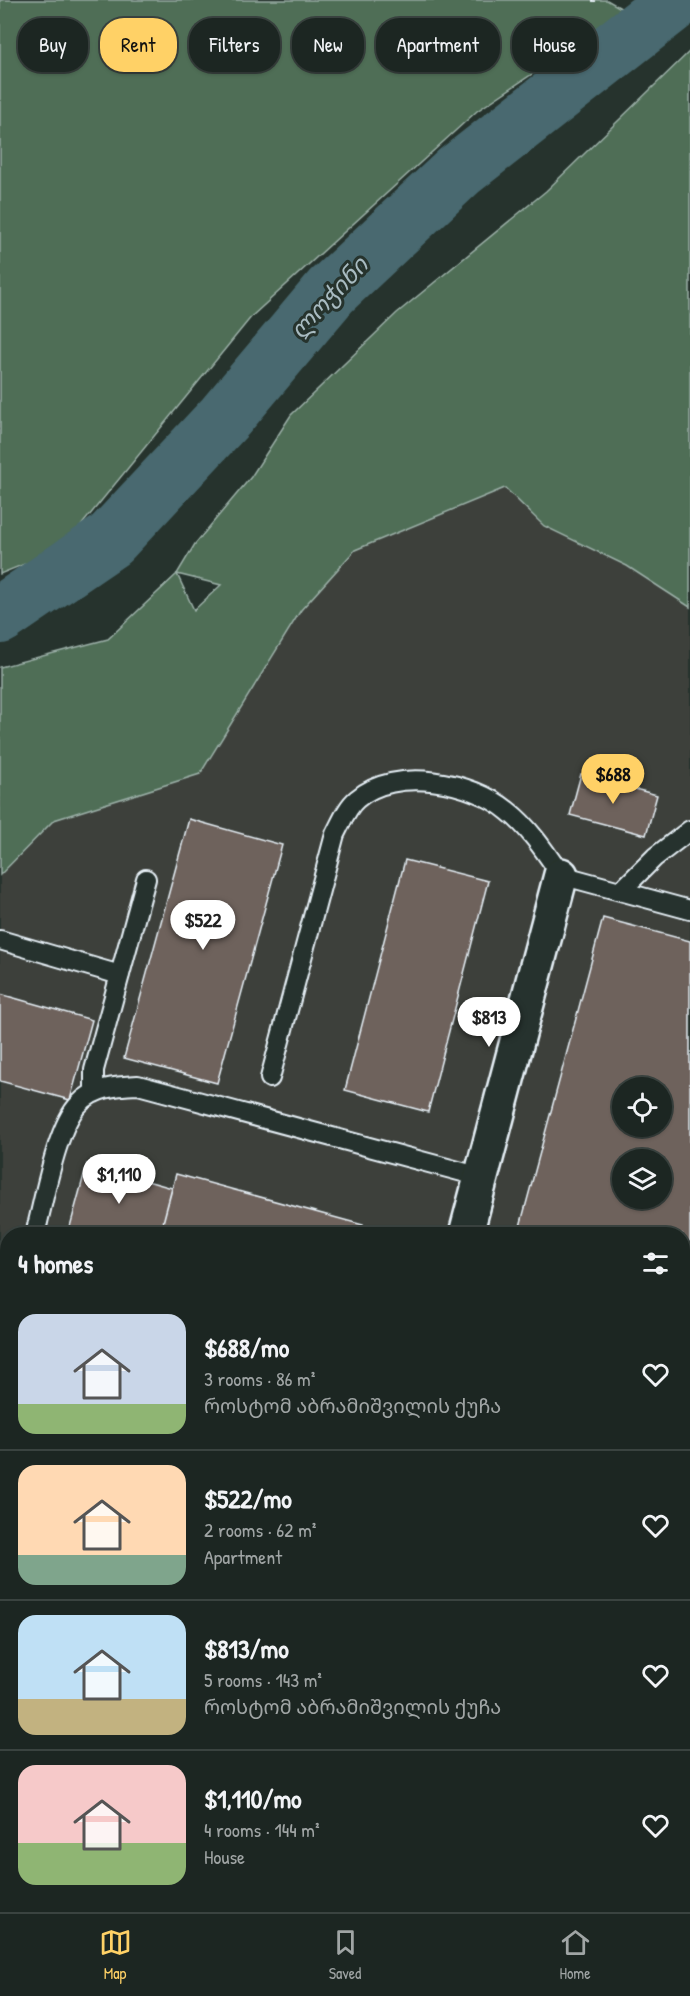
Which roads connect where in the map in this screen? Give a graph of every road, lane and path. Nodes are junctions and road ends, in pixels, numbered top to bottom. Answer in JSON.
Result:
{"nodes":[{"id":1,"x":690,"y":830,"type":"edge"},
{"id":2,"x":561,"y":875,"type":"junction"},
{"id":3,"x":146,"y":879,"type":"dead end"},
{"id":4,"x":621,"y":891,"type":"junction"},
{"id":5,"x":690,"y":910,"type":"edge"},
{"id":6,"x":0,"y":940,"type":"edge"},
{"id":7,"x":120,"y":975,"type":"junction"},
{"id":8,"x":270,"y":1078,"type":"dead end"},
{"id":9,"x":94,"y":1093,"type":"junction"},
{"id":10,"x":481,"y":1177,"type":"junction"},
{"id":11,"x":37,"y":1227,"type":"edge"},
{"id":12,"x":468,"y":1227,"type":"edge"}],
"edges":[{"from":1,"to":4,"type":"lane"},
{"from":2,"to":4,"type":"lane"},
{"from":2,"to":8,"type":"lane"},
{"from":2,"to":10,"type":"street"},
{"from":3,"to":7,"type":"lane"},
{"from":4,"to":5,"type":"lane"},
{"from":6,"to":7,"type":"lane"},
{"from":7,"to":9,"type":"lane"},
{"from":9,"to":10,"type":"lane"},
{"from":9,"to":11,"type":"lane"},
{"from":10,"to":12,"type":"street"}]}
